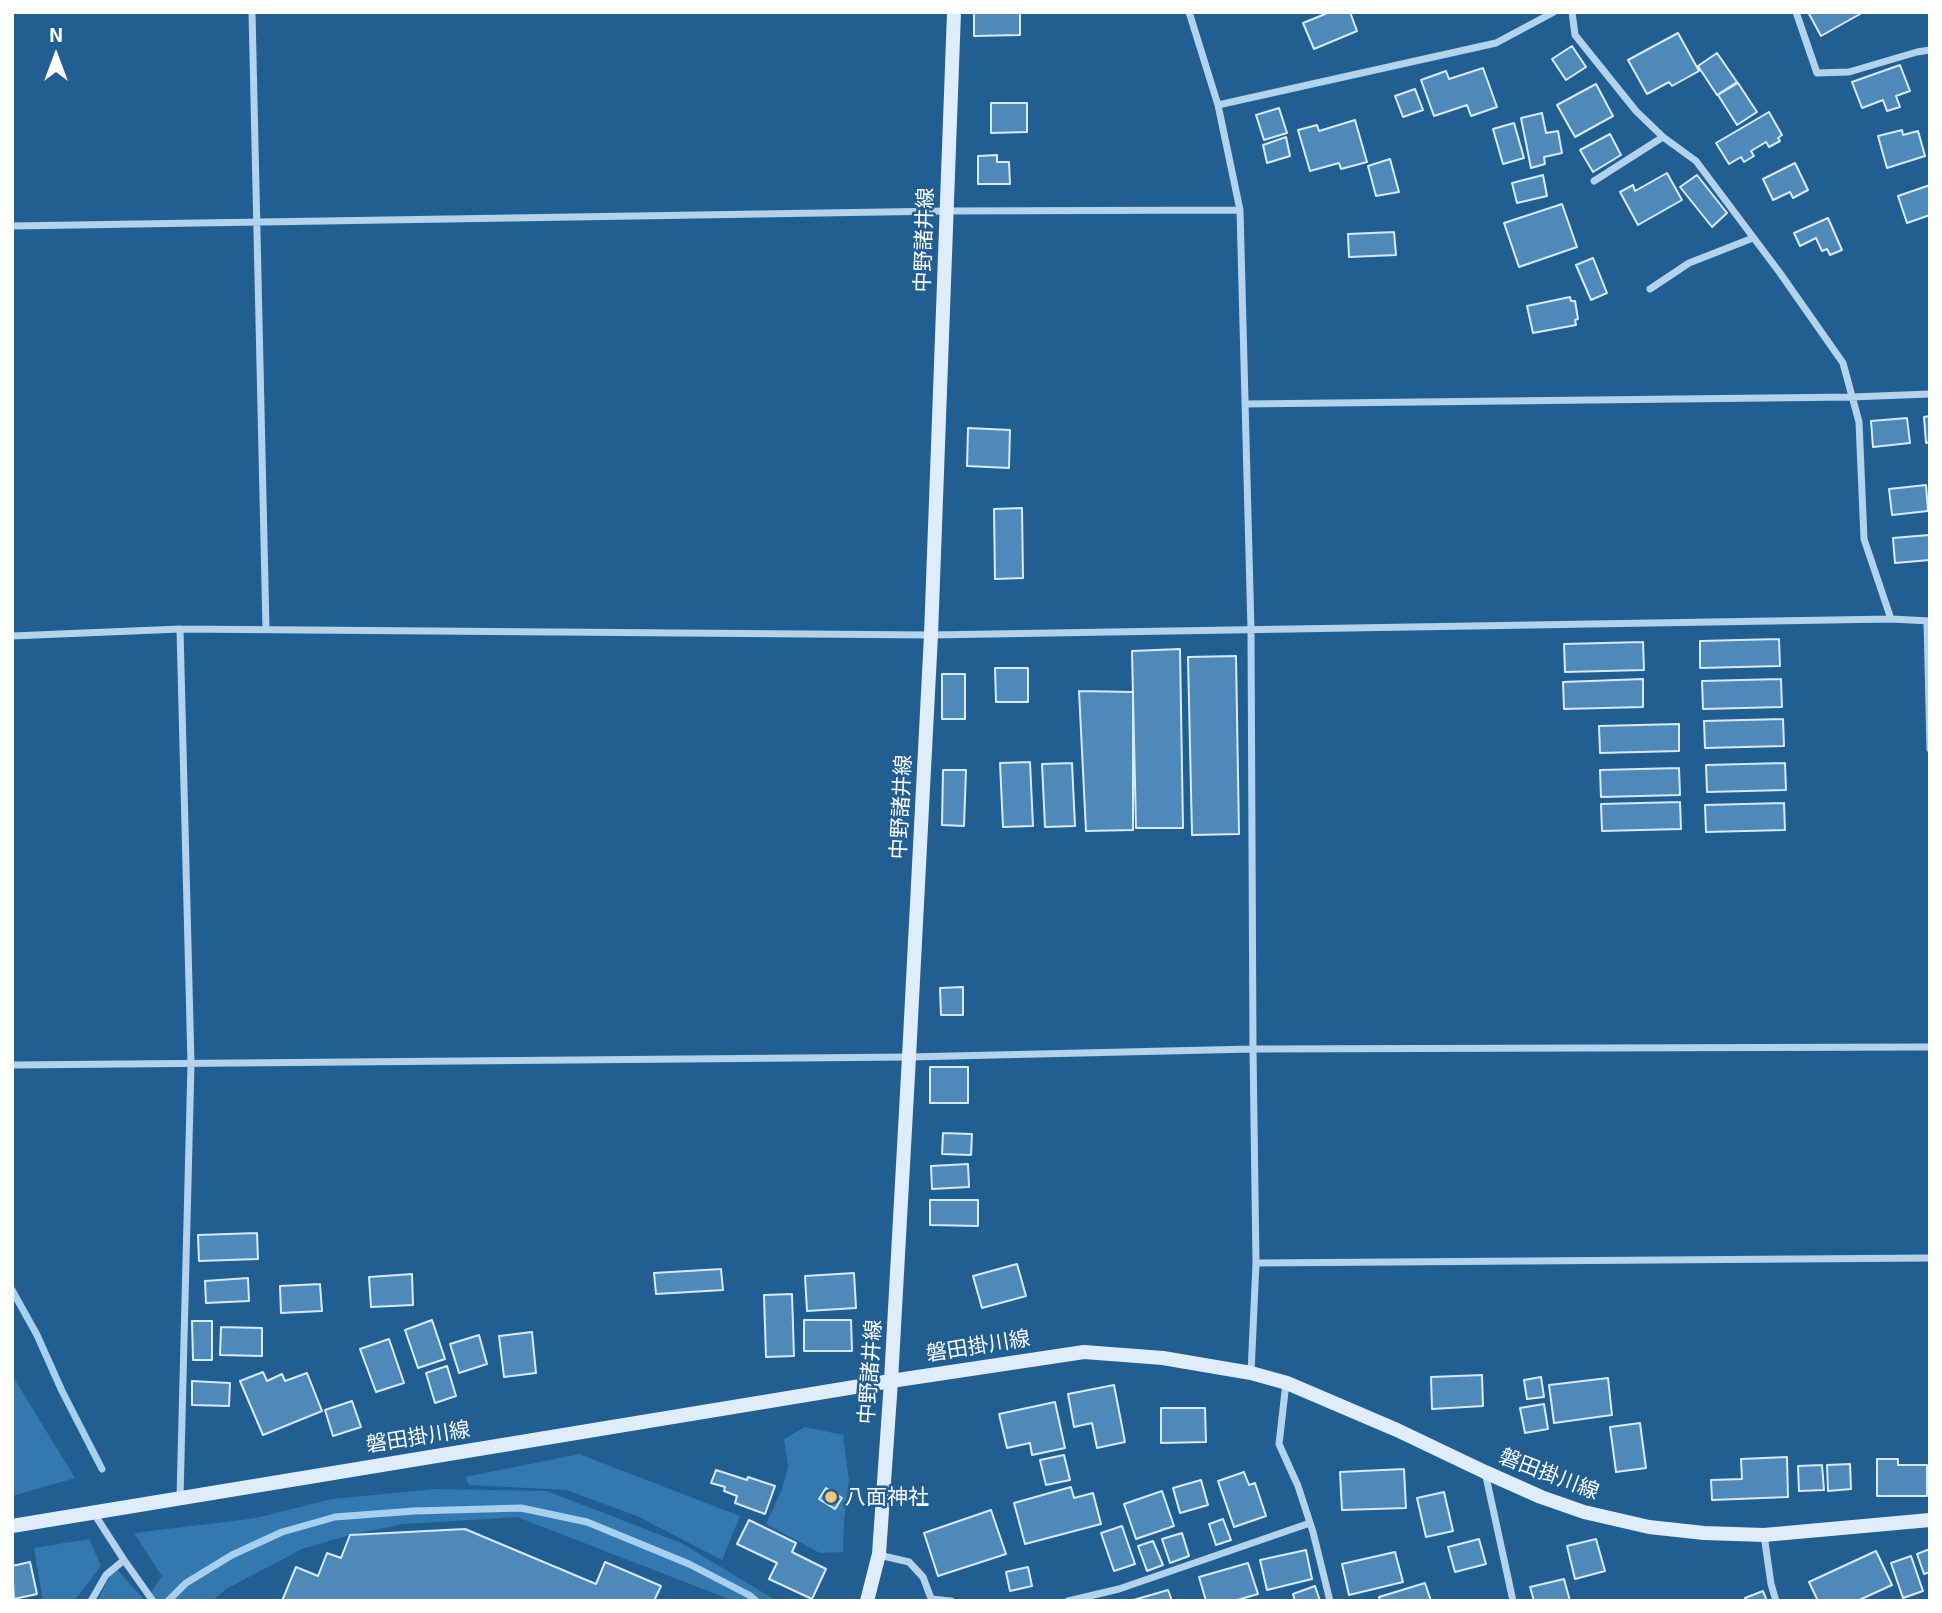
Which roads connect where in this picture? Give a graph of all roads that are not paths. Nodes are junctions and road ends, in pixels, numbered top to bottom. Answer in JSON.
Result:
{"nodes":[{"id":1,"x":252,"y":12,"type":"edge"},
{"id":2,"x":954,"y":12,"type":"edge"},
{"id":3,"x":1189,"y":12,"type":"edge"},
{"id":4,"x":1554,"y":12,"type":"edge"},
{"id":5,"x":1572,"y":12,"type":"edge"},
{"id":6,"x":1797,"y":12,"type":"edge"},
{"id":7,"x":1930,"y":50,"type":"edge"},
{"id":8,"x":1219,"y":105,"type":"junction"},
{"id":9,"x":1663,"y":137,"type":"junction"},
{"id":10,"x":1594,"y":181,"type":"dead end"},
{"id":11,"x":1240,"y":209,"type":"junction"},
{"id":12,"x":946,"y":212,"type":"junction"},
{"id":13,"x":258,"y":223,"type":"junction"},
{"id":14,"x":12,"y":226,"type":"edge"},
{"id":15,"x":1753,"y":238,"type":"junction"},
{"id":16,"x":1650,"y":289,"type":"dead end"},
{"id":17,"x":1930,"y":394,"type":"edge"},
{"id":18,"x":1852,"y":397,"type":"junction"},
{"id":19,"x":1245,"y":404,"type":"junction"},
{"id":20,"x":1891,"y":619,"type":"junction"},
{"id":21,"x":1928,"y":621,"type":"edge"},
{"id":22,"x":180,"y":629,"type":"junction"},
{"id":23,"x":266,"y":629,"type":"junction"},
{"id":24,"x":1251,"y":630,"type":"junction"},
{"id":25,"x":932,"y":635,"type":"junction"},
{"id":26,"x":12,"y":636,"type":"edge"},
{"id":27,"x":1930,"y":749,"type":"edge"},
{"id":28,"x":1930,"y":1047,"type":"edge"},
{"id":29,"x":1253,"y":1049,"type":"junction"},
{"id":30,"x":909,"y":1057,"type":"junction"},
{"id":31,"x":191,"y":1064,"type":"junction"},
{"id":32,"x":12,"y":1065,"type":"edge"},
{"id":33,"x":1930,"y":1258,"type":"edge"},
{"id":34,"x":1256,"y":1264,"type":"junction"},
{"id":35,"x":1251,"y":1373,"type":"junction"},
{"id":36,"x":891,"y":1381,"type":"junction"},
{"id":37,"x":1286,"y":1382,"type":"junction"},
{"id":38,"x":1485,"y":1472,"type":"junction"},
{"id":39,"x":180,"y":1497,"type":"junction"},
{"id":40,"x":93,"y":1512,"type":"junction"},
{"id":41,"x":1930,"y":1520,"type":"edge"},
{"id":42,"x":1310,"y":1523,"type":"junction"},
{"id":43,"x":12,"y":1526,"type":"edge"},
{"id":44,"x":1763,"y":1535,"type":"junction"},
{"id":45,"x":879,"y":1554,"type":"junction"},
{"id":46,"x":124,"y":1560,"type":"junction"},
{"id":47,"x":931,"y":1600,"type":"edge"},
{"id":48,"x":91,"y":1601,"type":"edge"},
{"id":49,"x":153,"y":1601,"type":"edge"},
{"id":50,"x":867,"y":1601,"type":"edge"},
{"id":51,"x":951,"y":1601,"type":"edge"},
{"id":52,"x":1068,"y":1601,"type":"edge"},
{"id":53,"x":1330,"y":1601,"type":"edge"},
{"id":54,"x":1513,"y":1601,"type":"edge"},
{"id":55,"x":1776,"y":1601,"type":"edge"}],
"edges":[{"from":1,"to":13,"type":"street"},
{"from":2,"to":12,"type":"main road","name":"中野諸井線"},
{"from":3,"to":8,"type":"street"},
{"from":4,"to":8,"type":"street"},
{"from":5,"to":9,"type":"street"},
{"from":6,"to":7,"type":"street"},
{"from":8,"to":11,"type":"street"},
{"from":9,"to":10,"type":"street"},
{"from":9,"to":15,"type":"street"},
{"from":11,"to":12,"type":"street"},
{"from":11,"to":19,"type":"street"},
{"from":12,"to":13,"type":"street"},
{"from":12,"to":25,"type":"main road","name":"中野諸井線"},
{"from":13,"to":14,"type":"street"},
{"from":13,"to":23,"type":"street"},
{"from":15,"to":16,"type":"street"},
{"from":15,"to":18,"type":"street"},
{"from":17,"to":18,"type":"street"},
{"from":18,"to":19,"type":"street"},
{"from":18,"to":20,"type":"street"},
{"from":19,"to":24,"type":"street"},
{"from":20,"to":21,"type":"street"},
{"from":20,"to":24,"type":"street"},
{"from":21,"to":27,"type":"street"},
{"from":22,"to":23,"type":"street"},
{"from":22,"to":26,"type":"street"},
{"from":22,"to":31,"type":"street"},
{"from":23,"to":25,"type":"street"},
{"from":24,"to":25,"type":"street"},
{"from":24,"to":29,"type":"street"},
{"from":25,"to":30,"type":"main road","name":"中野諸井線"},
{"from":28,"to":29,"type":"street"},
{"from":29,"to":30,"type":"street"},
{"from":29,"to":34,"type":"street"},
{"from":30,"to":31,"type":"street"},
{"from":30,"to":36,"type":"main road","name":"中野諸井線"},
{"from":31,"to":32,"type":"street"},
{"from":31,"to":39,"type":"street"},
{"from":33,"to":34,"type":"street"},
{"from":34,"to":35,"type":"street"},
{"from":35,"to":36,"type":"main road","name":"磐田掛川線"},
{"from":35,"to":37,"type":"main road","name":"磐田掛川線"},
{"from":36,"to":39,"type":"main road","name":"磐田掛川線"},
{"from":36,"to":45,"type":"main road","name":"中野諸井線"},
{"from":37,"to":38,"type":"main road","name":"磐田掛川線"},
{"from":37,"to":42,"type":"street"},
{"from":38,"to":44,"type":"main road","name":"磐田掛川線"},
{"from":38,"to":54,"type":"street"},
{"from":39,"to":40,"type":"main road","name":"磐田掛川線"},
{"from":40,"to":43,"type":"main road","name":"磐田掛川線"},
{"from":40,"to":46,"type":"street"},
{"from":41,"to":44,"type":"main road","name":"磐田掛川線"},
{"from":42,"to":52,"type":"street"},
{"from":42,"to":53,"type":"street"},
{"from":44,"to":55,"type":"street"},
{"from":45,"to":47,"type":"street"},
{"from":45,"to":50,"type":"main road","name":"中野諸井線"},
{"from":46,"to":48,"type":"street"},
{"from":46,"to":49,"type":"street"},
{"from":47,"to":51,"type":"street"}]}
